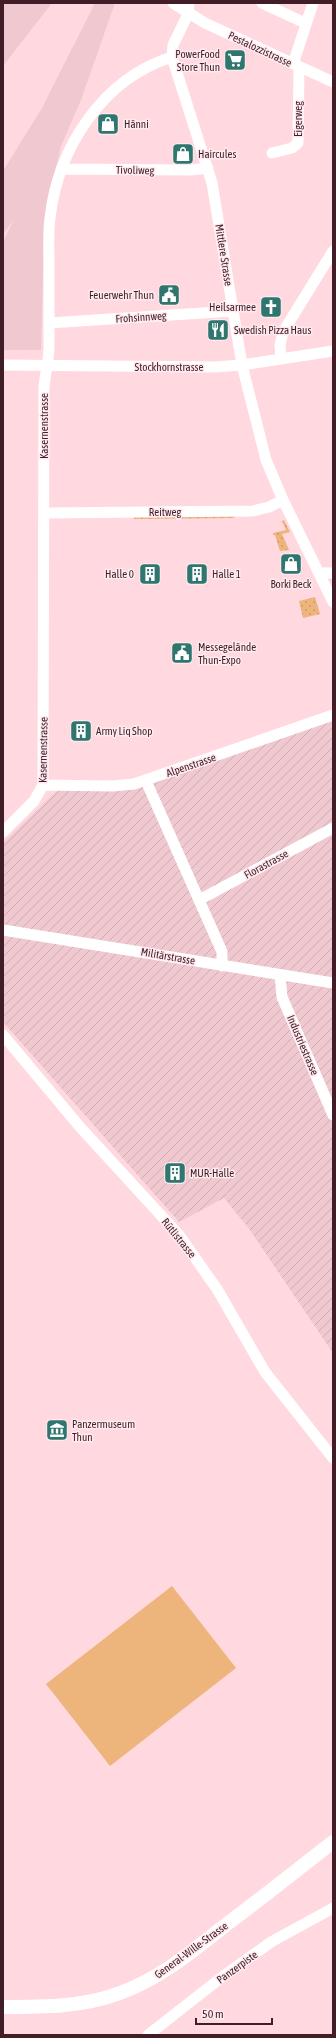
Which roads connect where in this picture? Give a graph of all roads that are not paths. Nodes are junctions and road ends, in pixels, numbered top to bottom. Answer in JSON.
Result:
{"nodes":[{"id":1,"x":173,"y":3,"type":"edge"},
{"id":2,"x":262,"y":3,"type":"edge"},
{"id":3,"x":313,"y":3,"type":"edge"},
{"id":4,"x":189,"y":8,"type":"edge"},
{"id":5,"x":305,"y":23,"type":"junction"},
{"id":6,"x":172,"y":57,"type":"junction"},
{"id":7,"x":296,"y":65,"type":"junction"},
{"id":8,"x":333,"y":82,"type":"edge"},
{"id":9,"x":272,"y":153,"type":"dead end"},
{"id":10,"x":208,"y":168,"type":"junction"},
{"id":11,"x":62,"y":169,"type":"junction"},
{"id":12,"x":333,"y":251,"type":"edge"},
{"id":13,"x":233,"y":311,"type":"junction"},
{"id":14,"x":49,"y":323,"type":"junction"},
{"id":15,"x":333,"y":350,"type":"edge"},
{"id":16,"x":281,"y":359,"type":"junction"},
{"id":17,"x":3,"y":365,"type":"edge"},
{"id":18,"x":242,"y":365,"type":"junction"},
{"id":19,"x":47,"y":366,"type":"junction"},
{"id":20,"x":283,"y":500,"type":"junction"},
{"id":21,"x":45,"y":513,"type":"junction"},
{"id":22,"x":320,"y":572,"type":"junction"},
{"id":23,"x":333,"y":573,"type":"edge"},
{"id":24,"x":333,"y":602,"type":"edge"},
{"id":25,"x":333,"y":715,"type":"edge"},
{"id":26,"x":146,"y":781,"type":"junction"},
{"id":27,"x":43,"y":785,"type":"junction"},
{"id":28,"x":333,"y":828,"type":"edge"},
{"id":29,"x":3,"y":832,"type":"edge"},
{"id":30,"x":199,"y":900,"type":"junction"},
{"id":31,"x":3,"y":930,"type":"edge"},
{"id":32,"x":222,"y":966,"type":"junction"},
{"id":33,"x":280,"y":975,"type":"junction"},
{"id":34,"x":333,"y":983,"type":"edge"},
{"id":35,"x":3,"y":1034,"type":"edge"},
{"id":36,"x":333,"y":1115,"type":"edge"},
{"id":37,"x":333,"y":1458,"type":"edge"},
{"id":38,"x":333,"y":1842,"type":"edge"},
{"id":39,"x":333,"y":1908,"type":"edge"},
{"id":40,"x":3,"y":2007,"type":"edge"},
{"id":41,"x":148,"y":2035,"type":"edge"}],
"edges":[{"from":1,"to":4,"type":"street"},
{"from":2,"to":5,"type":"street"},
{"from":3,"to":5,"type":"street"},
{"from":4,"to":6,"type":"street"},
{"from":4,"to":7,"type":"street","name":"Pestalozzistrasse"},
{"from":5,"to":7,"type":"street"},
{"from":6,"to":10,"type":"street","name":"Mittlere Strasse"},
{"from":6,"to":11,"type":"street","name":"Kasernenstrasse"},
{"from":7,"to":8,"type":"street","name":"Pestalozzistrasse"},
{"from":7,"to":9,"type":"street","name":"Eigerweg"},
{"from":10,"to":11,"type":"street","name":"Tivoliweg"},
{"from":10,"to":13,"type":"street","name":"Mittlere Strasse"},
{"from":11,"to":14,"type":"street","name":"Kasernenstrasse"},
{"from":12,"to":16,"type":"street"},
{"from":13,"to":14,"type":"street","name":"Frohsinnweg"},
{"from":13,"to":18,"type":"street","name":"Mittlere Strasse"},
{"from":14,"to":19,"type":"street","name":"Kasernenstrasse"},
{"from":15,"to":16,"type":"street","name":"Stockhornstrasse"},
{"from":16,"to":18,"type":"street","name":"Stockhornstrasse"},
{"from":17,"to":19,"type":"street","name":"Stockhornstrasse"},
{"from":18,"to":19,"type":"street","name":"Stockhornstrasse"},
{"from":18,"to":20,"type":"street","name":"Mittlere Strasse"},
{"from":19,"to":21,"type":"street","name":"Kasernenstrasse"},
{"from":20,"to":21,"type":"street","name":"Reitweg"},
{"from":20,"to":22,"type":"street","name":"Mittlere Strasse"},
{"from":21,"to":27,"type":"street","name":"Kasernenstrasse"},
{"from":22,"to":23,"type":"street"},
{"from":22,"to":24,"type":"street","name":"Mittlere Strasse"},
{"from":25,"to":26,"type":"street","name":"Alpenstrasse"},
{"from":26,"to":27,"type":"street","name":"Alpenstrasse"},
{"from":26,"to":30,"type":"street"},
{"from":27,"to":29,"type":"street","name":"Kasernenstrasse"},
{"from":28,"to":30,"type":"street","name":"Florastrasse"},
{"from":30,"to":32,"type":"street"},
{"from":31,"to":32,"type":"street","name":"Militärstrasse"},
{"from":32,"to":33,"type":"street","name":"Militärstrasse"},
{"from":33,"to":34,"type":"street","name":"Militärstrasse"},
{"from":33,"to":36,"type":"street","name":"Industriestrasse"},
{"from":35,"to":37,"type":"street","name":"Rütlistrasse"},
{"from":38,"to":40,"type":"main road","name":"General-Wille-Strasse"},
{"from":39,"to":41,"type":"street","name":"Panzerpiste"}]}
